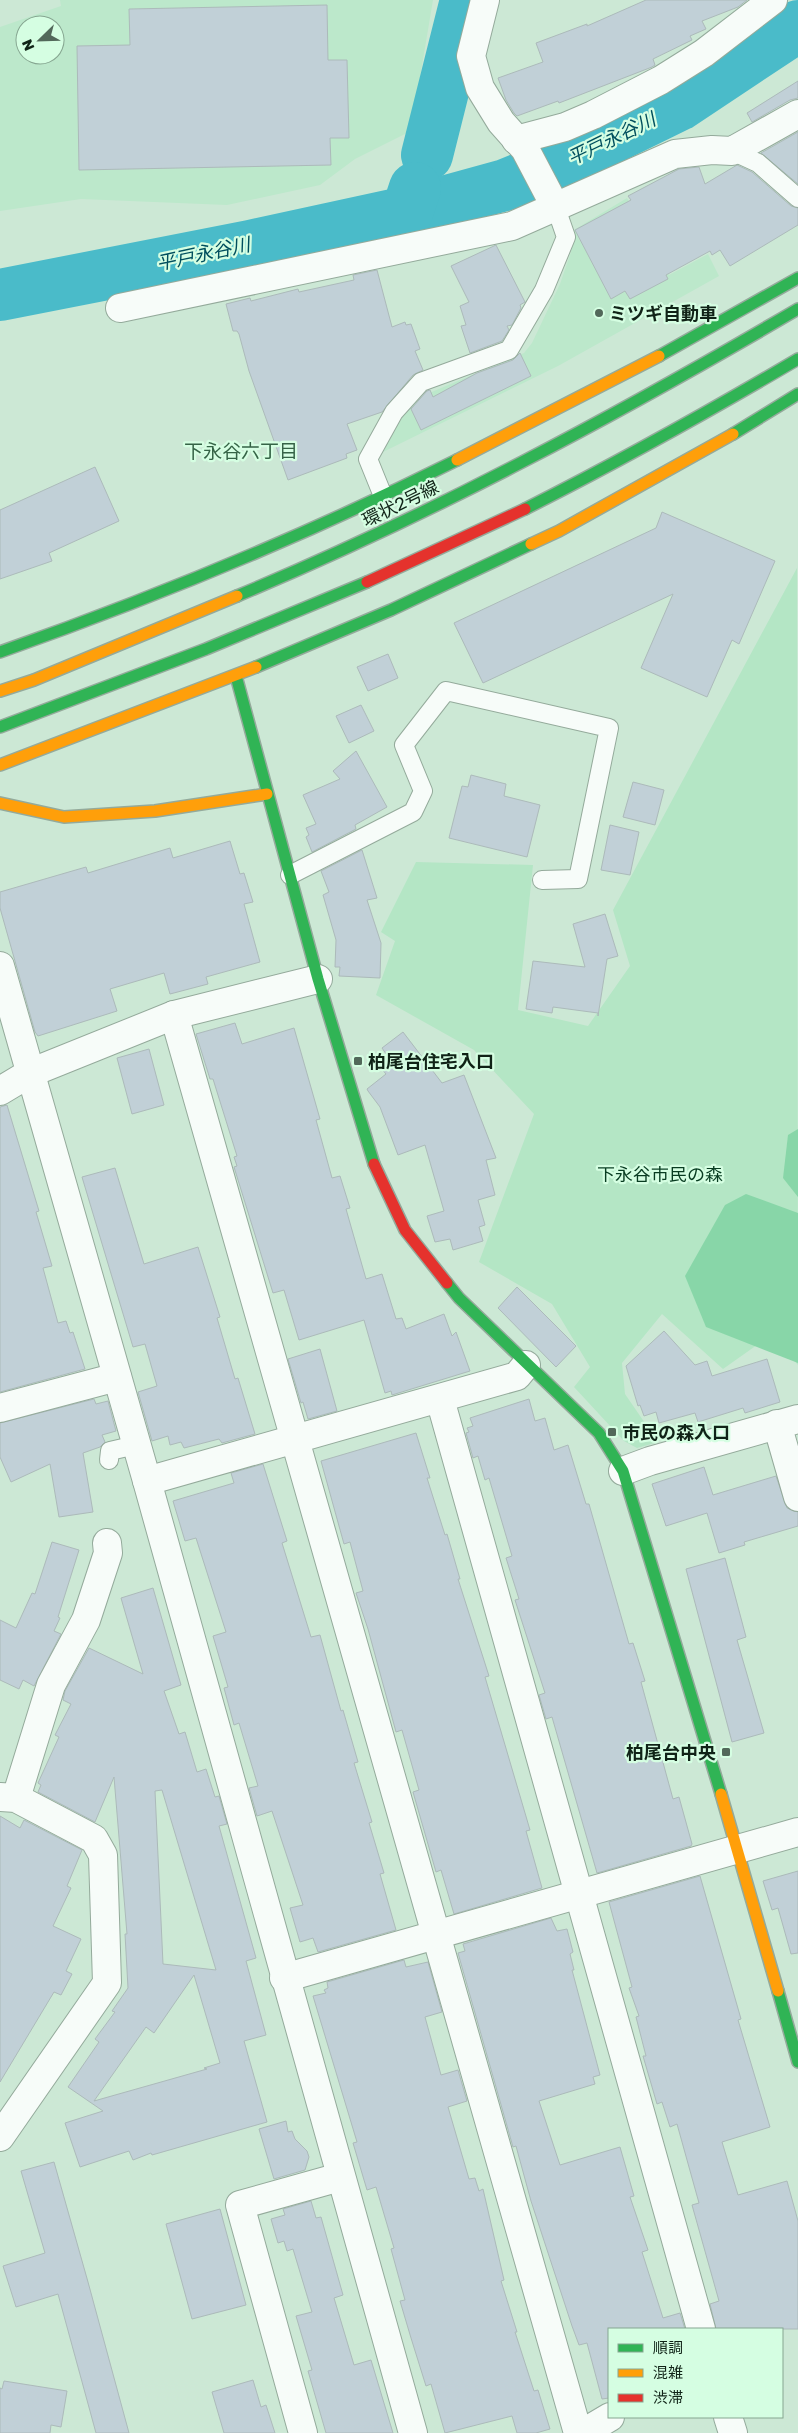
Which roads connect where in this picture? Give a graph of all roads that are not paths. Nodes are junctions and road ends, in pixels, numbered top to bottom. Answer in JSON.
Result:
{"nodes":[{"id":1,"x":485,"y":0,"type":"edge"},
{"id":2,"x":773,"y":0,"type":"edge"},
{"id":3,"x":798,"y":114,"type":"edge"},
{"id":4,"x":520,"y":144,"type":"junction"},
{"id":5,"x":732,"y":151,"type":"junction"},
{"id":6,"x":798,"y":198,"type":"edge"},
{"id":7,"x":556,"y":208,"type":"junction"},
{"id":8,"x":798,"y":278,"type":"edge"},
{"id":9,"x":120,"y":308,"type":"dead end"},
{"id":10,"x":798,"y":309,"type":"edge"},
{"id":11,"x":798,"y":359,"type":"edge"},
{"id":12,"x":798,"y":394,"type":"edge"},
{"id":13,"x":382,"y":496,"type":"junction"},
{"id":14,"x":0,"y":652,"type":"edge"},
{"id":15,"x":236,"y":676,"type":"junction"},
{"id":16,"x":0,"y":691,"type":"edge"},
{"id":17,"x":0,"y":727,"type":"edge"},
{"id":18,"x":0,"y":765,"type":"edge"},
{"id":19,"x":268,"y":794,"type":"junction"},
{"id":20,"x":0,"y":803,"type":"edge"},
{"id":21,"x":290,"y":876,"type":"junction"},
{"id":22,"x":542,"y":880,"type":"dead end"},
{"id":23,"x":0,"y":966,"type":"edge"},
{"id":24,"x":318,"y":979,"type":"junction"},
{"id":25,"x":174,"y":1016,"type":"junction"},
{"id":26,"x":30,"y":1073,"type":"junction"},
{"id":27,"x":0,"y":1092,"type":"edge"},
{"id":28,"x":526,"y":1365,"type":"junction"},
{"id":29,"x":117,"y":1377,"type":"junction"},
{"id":30,"x":440,"y":1399,"type":"junction"},
{"id":31,"x":0,"y":1408,"type":"edge"},
{"id":32,"x":788,"y":1422,"type":"edge"},
{"id":33,"x":294,"y":1440,"type":"junction"},
{"id":34,"x":136,"y":1445,"type":"junction"},
{"id":35,"x":109,"y":1460,"type":"dead end"},
{"id":36,"x":622,"y":1471,"type":"junction"},
{"id":37,"x":147,"y":1481,"type":"junction"},
{"id":38,"x":798,"y":1497,"type":"edge"},
{"id":39,"x":107,"y":1543,"type":"dead end"},
{"id":40,"x":8,"y":1797,"type":"edge"},
{"id":41,"x":798,"y":1832,"type":"edge"},
{"id":42,"x":738,"y":1849,"type":"junction"},
{"id":43,"x":580,"y":1894,"type":"junction"},
{"id":44,"x":434,"y":1935,"type":"junction"},
{"id":45,"x":284,"y":1978,"type":"junction"},
{"id":46,"x":798,"y":2062,"type":"edge"},
{"id":47,"x":0,"y":2137,"type":"edge"},
{"id":48,"x":340,"y":2177,"type":"junction"},
{"id":49,"x":701,"y":2328,"type":"edge"},
{"id":50,"x":608,"y":2418,"type":"edge"},
{"id":51,"x":728,"y":2418,"type":"edge"},
{"id":52,"x":303,"y":2433,"type":"edge"},
{"id":53,"x":413,"y":2433,"type":"edge"},
{"id":54,"x":578,"y":2433,"type":"edge"},
{"id":55,"x":583,"y":2433,"type":"edge"},
{"id":56,"x":733,"y":2433,"type":"edge"}],
"edges":[{"from":1,"to":4,"type":"street"},
{"from":2,"to":4,"type":"street"},
{"from":3,"to":5,"type":"street"},
{"from":4,"to":7,"type":"street"},
{"from":5,"to":6,"type":"lane"},
{"from":5,"to":7,"type":"street"},
{"from":7,"to":9,"type":"street"},
{"from":7,"to":13,"type":"lane"},
{"from":8,"to":13,"type":"main road"},
{"from":10,"to":16,"type":"main road","name":"環状2号線"},
{"from":11,"to":17,"type":"main road"},
{"from":12,"to":15,"type":"main road"},
{"from":13,"to":14,"type":"main road"},
{"from":15,"to":18,"type":"main road"},
{"from":15,"to":19,"type":"main road"},
{"from":19,"to":20,"type":"main road"},
{"from":19,"to":21,"type":"main road"},
{"from":21,"to":22,"type":"lane"},
{"from":21,"to":24,"type":"main road"},
{"from":23,"to":26,"type":"street"},
{"from":24,"to":25,"type":"street"},
{"from":24,"to":28,"type":"main road"},
{"from":25,"to":26,"type":"street"},
{"from":25,"to":33,"type":"street"},
{"from":26,"to":27,"type":"street"},
{"from":26,"to":29,"type":"street"},
{"from":28,"to":30,"type":"street"},
{"from":28,"to":36,"type":"main road"},
{"from":29,"to":31,"type":"street"},
{"from":29,"to":34,"type":"street"},
{"from":30,"to":33,"type":"street"},
{"from":30,"to":43,"type":"street"},
{"from":32,"to":36,"type":"street"},
{"from":32,"to":38,"type":"street"},
{"from":33,"to":37,"type":"street"},
{"from":33,"to":44,"type":"street"},
{"from":34,"to":35,"type":"lane"},
{"from":34,"to":37,"type":"street"},
{"from":36,"to":42,"type":"main road"},
{"from":37,"to":45,"type":"street"},
{"from":39,"to":40,"type":"street"},
{"from":40,"to":47,"type":"street"},
{"from":41,"to":42,"type":"street"},
{"from":42,"to":43,"type":"street"},
{"from":42,"to":46,"type":"main road"},
{"from":43,"to":44,"type":"street"},
{"from":43,"to":49,"type":"street"},
{"from":44,"to":45,"type":"street"},
{"from":44,"to":54,"type":"street"},
{"from":45,"to":48,"type":"street"},
{"from":48,"to":52,"type":"street"},
{"from":48,"to":53,"type":"street"},
{"from":50,"to":55,"type":"street"},
{"from":51,"to":56,"type":"street"}]}
